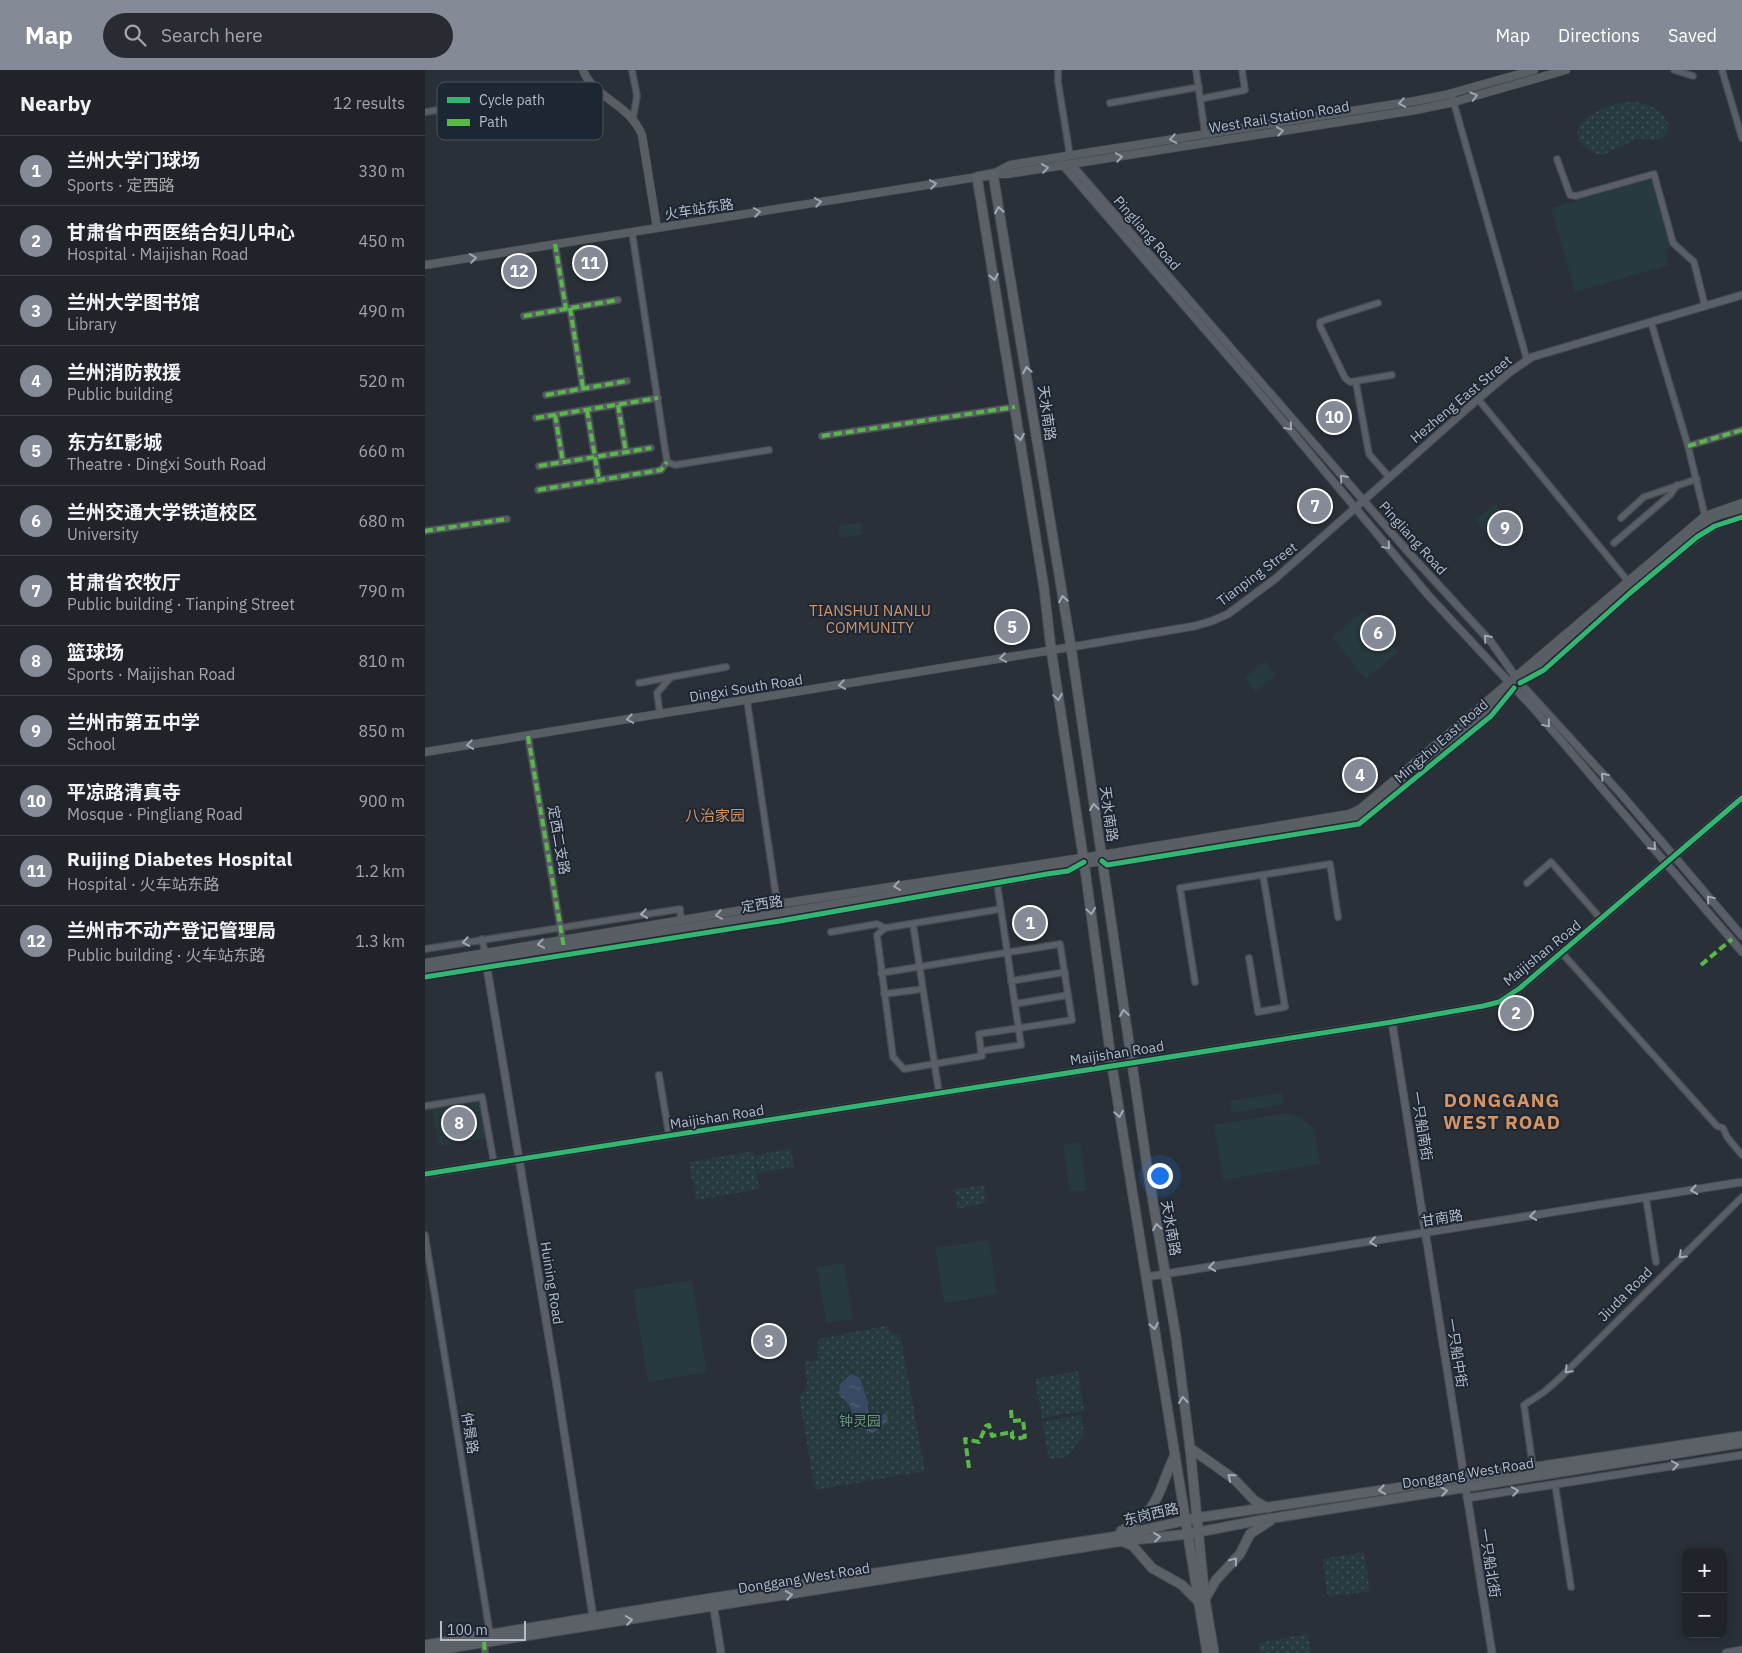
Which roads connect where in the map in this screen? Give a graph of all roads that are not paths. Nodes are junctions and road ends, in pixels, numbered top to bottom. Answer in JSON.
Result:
{"nodes":[{"id":1,"x":583,"y":70,"type":"edge"},
{"id":2,"x":633,"y":70,"type":"edge"},
{"id":3,"x":1058,"y":70,"type":"edge"},
{"id":4,"x":1196,"y":70,"type":"edge"},
{"id":5,"x":1242,"y":70,"type":"edge"},
{"id":6,"x":1534,"y":70,"type":"edge"},
{"id":7,"x":1567,"y":70,"type":"edge"},
{"id":8,"x":1674,"y":70,"type":"edge"},
{"id":9,"x":1722,"y":70,"type":"edge"},
{"id":10,"x":1693,"y":76,"type":"dead end"},
{"id":11,"x":590,"y":82,"type":"edge"},
{"id":12,"x":1199,"y":87,"type":"junction"},
{"id":13,"x":1451,"y":93,"type":"junction"},
{"id":14,"x":603,"y":94,"type":"edge"},
{"id":15,"x":1200,"y":98,"type":"junction"},
{"id":16,"x":1454,"y":102,"type":"junction"},
{"id":17,"x":1109,"y":103,"type":"dead end"},
{"id":18,"x":633,"y":118,"type":"junction"},
{"id":19,"x":1205,"y":134,"type":"junction"},
{"id":20,"x":1742,"y":138,"type":"edge"},
{"id":21,"x":1070,"y":156,"type":"junction"},
{"id":22,"x":1057,"y":157,"type":"junction"},
{"id":23,"x":1557,"y":159,"type":"dead end"},
{"id":24,"x":1067,"y":165,"type":"junction"},
{"id":25,"x":993,"y":174,"type":"junction"},
{"id":26,"x":977,"y":177,"type":"junction"},
{"id":27,"x":657,"y":228,"type":"junction"},
{"id":28,"x":632,"y":232,"type":"junction"},
{"id":29,"x":1003,"y":234,"type":"junction"},
{"id":30,"x":987,"y":236,"type":"junction"},
{"id":31,"x":555,"y":244,"type":"junction"},
{"id":32,"x":425,"y":265,"type":"edge"},
{"id":33,"x":1742,"y":295,"type":"edge"},
{"id":34,"x":618,"y":300,"type":"dead end"},
{"id":35,"x":1377,"y":303,"type":"dead end"},
{"id":36,"x":1705,"y":306,"type":"junction"},
{"id":37,"x":568,"y":309,"type":"junction"},
{"id":38,"x":524,"y":316,"type":"dead end"},
{"id":39,"x":1651,"y":322,"type":"junction"},
{"id":40,"x":1527,"y":360,"type":"junction"},
{"id":41,"x":1393,"y":375,"type":"dead end"},
{"id":42,"x":627,"y":381,"type":"dead end"},
{"id":43,"x":1356,"y":383,"type":"junction"},
{"id":44,"x":583,"y":388,"type":"junction"},
{"id":45,"x":545,"y":395,"type":"dead end"},
{"id":46,"x":658,"y":398,"type":"junction"},
{"id":47,"x":1478,"y":399,"type":"junction"},
{"id":48,"x":618,"y":405,"type":"junction"},
{"id":49,"x":1015,"y":406,"type":"junction"},
{"id":50,"x":587,"y":410,"type":"junction"},
{"id":51,"x":555,"y":415,"type":"junction"},
{"id":52,"x":536,"y":418,"type":"dead end"},
{"id":53,"x":1742,"y":430,"type":"edge"},
{"id":54,"x":822,"y":436,"type":"dead end"},
{"id":55,"x":1688,"y":446,"type":"junction"},
{"id":56,"x":651,"y":448,"type":"dead end"},
{"id":57,"x":769,"y":450,"type":"dead end"},
{"id":58,"x":626,"y":452,"type":"junction"},
{"id":59,"x":595,"y":457,"type":"junction"},
{"id":60,"x":563,"y":462,"type":"junction"},
{"id":61,"x":667,"y":462,"type":"junction"},
{"id":62,"x":539,"y":466,"type":"dead end"},
{"id":63,"x":1389,"y":477,"type":"junction"},
{"id":64,"x":1697,"y":479,"type":"junction"},
{"id":65,"x":599,"y":480,"type":"junction"},
{"id":66,"x":1677,"y":485,"type":"junction"},
{"id":67,"x":538,"y":490,"type":"dead end"},
{"id":68,"x":1364,"y":502,"type":"junction"},
{"id":69,"x":1742,"y":503,"type":"edge"},
{"id":70,"x":1356,"y":509,"type":"junction"},
{"id":71,"x":1742,"y":509,"type":"edge"},
{"id":72,"x":1705,"y":516,"type":"junction"},
{"id":73,"x":1742,"y":517,"type":"edge"},
{"id":74,"x":1621,"y":518,"type":"dead end"},
{"id":75,"x":507,"y":519,"type":"dead end"},
{"id":76,"x":425,"y":531,"type":"edge"},
{"id":77,"x":1614,"y":543,"type":"dead end"},
{"id":78,"x":1627,"y":580,"type":"junction"},
{"id":79,"x":1071,"y":647,"type":"junction"},
{"id":80,"x":1051,"y":649,"type":"junction"},
{"id":81,"x":726,"y":667,"type":"dead end"},
{"id":82,"x":671,"y":677,"type":"junction"},
{"id":83,"x":639,"y":683,"type":"dead end"},
{"id":84,"x":1514,"y":683,"type":"junction"},
{"id":85,"x":747,"y":700,"type":"junction"},
{"id":86,"x":660,"y":714,"type":"junction"},
{"id":87,"x":528,"y":736,"type":"junction"},
{"id":88,"x":425,"y":752,"type":"edge"},
{"id":89,"x":1742,"y":798,"type":"edge"},
{"id":90,"x":1675,"y":856,"type":"junction"},
{"id":91,"x":1101,"y":858,"type":"junction"},
{"id":92,"x":1084,"y":860,"type":"junction"},
{"id":93,"x":1667,"y":863,"type":"junction"},
{"id":94,"x":1263,"y":875,"type":"junction"},
{"id":95,"x":997,"y":883,"type":"junction"},
{"id":96,"x":1527,"y":883,"type":"dead end"},
{"id":97,"x":778,"y":904,"type":"junction"},
{"id":98,"x":1001,"y":909,"type":"junction"},
{"id":99,"x":779,"y":917,"type":"junction"},
{"id":100,"x":1338,"y":917,"type":"dead end"},
{"id":101,"x":1601,"y":919,"type":"junction"},
{"id":102,"x":681,"y":921,"type":"junction"},
{"id":103,"x":913,"y":924,"type":"junction"},
{"id":104,"x":561,"y":927,"type":"junction"},
{"id":105,"x":885,"y":928,"type":"junction"},
{"id":106,"x":831,"y":932,"type":"dead end"},
{"id":107,"x":1742,"y":936,"type":"edge"},
{"id":108,"x":482,"y":939,"type":"junction"},
{"id":109,"x":563,"y":944,"type":"junction"},
{"id":110,"x":425,"y":949,"type":"edge"},
{"id":111,"x":1007,"y":952,"type":"junction"},
{"id":112,"x":1742,"y":952,"type":"edge"},
{"id":113,"x":1562,"y":953,"type":"junction"},
{"id":114,"x":1249,"y":958,"type":"dead end"},
{"id":115,"x":486,"y":961,"type":"junction"},
{"id":116,"x":425,"y":963,"type":"edge"},
{"id":117,"x":919,"y":967,"type":"junction"},
{"id":118,"x":425,"y":970,"type":"edge"},
{"id":119,"x":1065,"y":972,"type":"junction"},
{"id":120,"x":881,"y":973,"type":"junction"},
{"id":121,"x":425,"y":977,"type":"edge"},
{"id":122,"x":1011,"y":981,"type":"junction"},
{"id":123,"x":1195,"y":982,"type":"dead end"},
{"id":124,"x":923,"y":989,"type":"junction"},
{"id":125,"x":884,"y":994,"type":"junction"},
{"id":126,"x":1068,"y":995,"type":"junction"},
{"id":127,"x":1015,"y":1004,"type":"junction"},
{"id":128,"x":1392,"y":1022,"type":"junction"},
{"id":129,"x":1019,"y":1030,"type":"junction"},
{"id":130,"x":981,"y":1051,"type":"junction"},
{"id":131,"x":1131,"y":1062,"type":"junction"},
{"id":132,"x":934,"y":1065,"type":"junction"},
{"id":133,"x":1112,"y":1066,"type":"junction"},
{"id":134,"x":659,"y":1075,"type":"dead end"},
{"id":135,"x":939,"y":1093,"type":"junction"},
{"id":136,"x":425,"y":1106,"type":"edge"},
{"id":137,"x":669,"y":1136,"type":"junction"},
{"id":138,"x":1742,"y":1155,"type":"edge"},
{"id":139,"x":519,"y":1159,"type":"junction"},
{"id":140,"x":493,"y":1163,"type":"junction"},
{"id":141,"x":425,"y":1174,"type":"edge"},
{"id":142,"x":1742,"y":1182,"type":"edge"},
{"id":143,"x":1742,"y":1196,"type":"edge"},
{"id":144,"x":1646,"y":1198,"type":"junction"},
{"id":145,"x":1426,"y":1233,"type":"junction"},
{"id":146,"x":425,"y":1235,"type":"edge"},
{"id":147,"x":1656,"y":1262,"type":"dead end"},
{"id":148,"x":1166,"y":1275,"type":"junction"},
{"id":149,"x":1146,"y":1278,"type":"junction"},
{"id":150,"x":1524,"y":1406,"type":"joint"},
{"id":151,"x":1742,"y":1436,"type":"edge"},
{"id":152,"x":1742,"y":1443,"type":"edge"},
{"id":153,"x":1190,"y":1448,"type":"junction"},
{"id":154,"x":1175,"y":1454,"type":"junction"},
{"id":155,"x":1742,"y":1455,"type":"edge"},
{"id":156,"x":1533,"y":1468,"type":"junction"},
{"id":157,"x":1463,"y":1477,"type":"junction"},
{"id":158,"x":1555,"y":1484,"type":"junction"},
{"id":159,"x":1465,"y":1487,"type":"junction"},
{"id":160,"x":1467,"y":1498,"type":"junction"},
{"id":161,"x":1268,"y":1508,"type":"junction"},
{"id":162,"x":1292,"y":1515,"type":"junction"},
{"id":163,"x":1196,"y":1518,"type":"junction"},
{"id":164,"x":1185,"y":1520,"type":"junction"},
{"id":165,"x":1199,"y":1532,"type":"junction"},
{"id":166,"x":1188,"y":1534,"type":"junction"},
{"id":167,"x":1114,"y":1539,"type":"junction"},
{"id":168,"x":1571,"y":1587,"type":"dead end"},
{"id":169,"x":1202,"y":1600,"type":"junction"},
{"id":170,"x":713,"y":1602,"type":"junction"},
{"id":171,"x":593,"y":1617,"type":"junction"},
{"id":172,"x":490,"y":1634,"type":"junction"},
{"id":173,"x":483,"y":1642,"type":"junction"},
{"id":174,"x":425,"y":1645,"type":"edge"},
{"id":175,"x":1742,"y":1650,"type":"edge"},
{"id":176,"x":425,"y":1652,"type":"edge"},
{"id":177,"x":485,"y":1653,"type":"edge"},
{"id":178,"x":721,"y":1653,"type":"edge"},
{"id":179,"x":1207,"y":1653,"type":"edge"},
{"id":180,"x":1214,"y":1653,"type":"edge"},
{"id":181,"x":1492,"y":1653,"type":"edge"},
{"id":182,"x":1726,"y":1653,"type":"edge"}],
"edges":[{"from":1,"to":11,"type":"main road"},
{"from":2,"to":18,"type":"street"},
{"from":3,"to":21,"type":"street"},
{"from":4,"to":12,"type":"street"},
{"from":5,"to":15,"type":"street"},
{"from":6,"to":13,"type":"main road","name":"West Rail Station Road"},
{"from":16,"to":7,"type":"main road","name":"West Rail Station Road","one_way":true},
{"from":8,"to":10,"type":"street"},
{"from":9,"to":20,"type":"street"},
{"from":12,"to":15,"type":"street"},
{"from":12,"to":17,"type":"street"},
{"from":13,"to":16,"type":"street"},
{"from":13,"to":19,"type":"main road","name":"West Rail Station Road","one_way":true},
{"from":14,"to":18,"type":"main road"},
{"from":15,"to":19,"type":"street"},
{"from":24,"to":16,"type":"main road","name":"West Rail Station Road","one_way":true},
{"from":16,"to":40,"type":"street"},
{"from":18,"to":27,"type":"main road"},
{"from":19,"to":21,"type":"main road","name":"West Rail Station Road","one_way":true},
{"from":21,"to":22,"type":"main road","name":"West Rail Station Road"},
{"from":21,"to":24,"type":"main road"},
{"from":22,"to":24,"type":"street"},
{"from":22,"to":25,"type":"main road","name":"West Rail Station Road"},
{"from":23,"to":36,"type":"street"},
{"from":25,"to":24,"type":"main road","name":"West Rail Station Road","one_way":true},
{"from":68,"to":24,"type":"street","name":"Pingliang Road","one_way":true},
{"from":24,"to":70,"type":"street","name":"Pingliang Road","one_way":true},
{"from":25,"to":26,"type":"main road","name":"West Rail Station Road"},
{"from":29,"to":25,"type":"main road","name":"天水南路","one_way":true},
{"from":27,"to":26,"type":"main road","name":"火车站东路","one_way":true},
{"from":26,"to":30,"type":"main road"},
{"from":27,"to":28,"type":"main road","name":"火车站东路"},
{"from":28,"to":31,"type":"main road","name":"火车站东路"},
{"from":28,"to":46,"type":"street"},
{"from":29,"to":30,"type":"main road"},
{"from":79,"to":29,"type":"main road","name":"天水南路","one_way":true},
{"from":30,"to":49,"type":"main road","one_way":true},
{"from":32,"to":31,"type":"main road","name":"火车站东路","one_way":true},
{"from":31,"to":37,"type":"street"},
{"from":33,"to":36,"type":"street","name":"Hezheng East Street"},
{"from":34,"to":37,"type":"street"},
{"from":35,"to":43,"type":"street"},
{"from":36,"to":39,"type":"street","name":"Hezheng East Street"},
{"from":37,"to":38,"type":"street"},
{"from":37,"to":44,"type":"street"},
{"from":39,"to":40,"type":"street","name":"Hezheng East Street"},
{"from":39,"to":55,"type":"street"},
{"from":40,"to":47,"type":"street","name":"Hezheng East Street"},
{"from":41,"to":43,"type":"street"},
{"from":42,"to":44,"type":"street"},
{"from":43,"to":63,"type":"street"},
{"from":44,"to":45,"type":"street"},
{"from":46,"to":48,"type":"street"},
{"from":46,"to":61,"type":"street"},
{"from":47,"to":63,"type":"street","name":"Hezheng East Street"},
{"from":47,"to":78,"type":"street"},
{"from":48,"to":50,"type":"street"},
{"from":48,"to":58,"type":"street"},
{"from":49,"to":54,"type":"street"},
{"from":49,"to":80,"type":"main road","one_way":true},
{"from":50,"to":51,"type":"street"},
{"from":50,"to":59,"type":"street"},
{"from":51,"to":52,"type":"street"},
{"from":51,"to":60,"type":"street"},
{"from":53,"to":55,"type":"street"},
{"from":55,"to":64,"type":"street"},
{"from":56,"to":58,"type":"street"},
{"from":57,"to":61,"type":"street"},
{"from":58,"to":59,"type":"street"},
{"from":59,"to":60,"type":"street"},
{"from":59,"to":65,"type":"street"},
{"from":60,"to":62,"type":"street"},
{"from":61,"to":65,"type":"street"},
{"from":63,"to":68,"type":"street","name":"Hezheng East Street"},
{"from":64,"to":66,"type":"street"},
{"from":64,"to":72,"type":"street"},
{"from":65,"to":67,"type":"street"},
{"from":66,"to":74,"type":"street"},
{"from":66,"to":77,"type":"street"},
{"from":68,"to":70,"type":"street","name":"Hezheng East Street"},
{"from":84,"to":68,"type":"street","name":"Pingliang Road","one_way":true},
{"from":69,"to":72,"type":"main road","name":"Mingzhu East Road"},
{"from":70,"to":79,"type":"street","name":"Tianping Street"},
{"from":70,"to":84,"type":"street","name":"Pingliang Road","one_way":true},
{"from":71,"to":84,"type":"main road","name":"Mingzhu East Road"},
{"from":72,"to":78,"type":"main road","name":"Mingzhu East Road"},
{"from":73,"to":84,"type":"street","name":"Mingzhu East Road"},
{"from":75,"to":76,"type":"street"},
{"from":78,"to":84,"type":"main road","name":"Mingzhu East Road"},
{"from":79,"to":80,"type":"main road","name":"Dingxi South Road"},
{"from":91,"to":79,"type":"main road","name":"天水南路","one_way":true},
{"from":80,"to":85,"type":"main road","name":"Dingxi South Road","one_way":true},
{"from":80,"to":92,"type":"main road","one_way":true},
{"from":81,"to":82,"type":"street"},
{"from":82,"to":83,"type":"street"},
{"from":82,"to":86,"type":"street"},
{"from":90,"to":84,"type":"street","name":"Pingliang Road","one_way":true},
{"from":84,"to":91,"type":"main road","name":"Mingzhu East Road"},
{"from":84,"to":93,"type":"street","name":"Pingliang Road","one_way":true},
{"from":85,"to":86,"type":"main road","name":"Dingxi South Road"},
{"from":85,"to":97,"type":"street"},
{"from":86,"to":87,"type":"main road","name":"Dingxi South Road","one_way":true},
{"from":87,"to":88,"type":"main road","name":"Dingxi South Road","one_way":true},
{"from":87,"to":104,"type":"street","name":"定西二支路"},
{"from":89,"to":90,"type":"street","name":"Maijishan Road"},
{"from":90,"to":93,"type":"street","name":"Maijishan Road"},
{"from":107,"to":90,"type":"street","name":"Pingliang Road","one_way":true},
{"from":91,"to":92,"type":"main road","name":"定西路"},
{"from":131,"to":91,"type":"main road","name":"天水南路","one_way":true},
{"from":92,"to":95,"type":"street"},
{"from":92,"to":97,"type":"main road","name":"定西路","one_way":true},
{"from":92,"to":99,"type":"main road","name":"定西路"},
{"from":92,"to":133,"type":"main road","one_way":true},
{"from":93,"to":101,"type":"street","name":"Maijishan Road"},
{"from":93,"to":112,"type":"street","name":"Pingliang Road"},
{"from":94,"to":100,"type":"street"},
{"from":94,"to":114,"type":"street"},
{"from":94,"to":123,"type":"street"},
{"from":95,"to":98,"type":"street"},
{"from":95,"to":99,"type":"street"},
{"from":96,"to":101,"type":"street"},
{"from":97,"to":99,"type":"street"},
{"from":97,"to":102,"type":"main road","name":"定西路","one_way":true},
{"from":98,"to":103,"type":"street"},
{"from":98,"to":111,"type":"street"},
{"from":99,"to":109,"type":"main road","name":"定西路"},
{"from":99,"to":115,"type":"street"},
{"from":101,"to":113,"type":"street","name":"Maijishan Road"},
{"from":102,"to":104,"type":"street","one_way":true},
{"from":102,"to":109,"type":"main road","name":"定西路"},
{"from":103,"to":105,"type":"street"},
{"from":103,"to":117,"type":"street"},
{"from":104,"to":108,"type":"street"},
{"from":104,"to":109,"type":"street","name":"定西二支路"},
{"from":105,"to":106,"type":"street"},
{"from":105,"to":120,"type":"street"},
{"from":108,"to":110,"type":"street","one_way":true},
{"from":108,"to":115,"type":"street"},
{"from":109,"to":115,"type":"main road","name":"定西路"},
{"from":111,"to":117,"type":"street"},
{"from":111,"to":119,"type":"street"},
{"from":111,"to":122,"type":"street"},
{"from":113,"to":128,"type":"street","name":"Maijishan Road"},
{"from":113,"to":138,"type":"street"},
{"from":115,"to":116,"type":"main road","name":"定西路"},
{"from":115,"to":118,"type":"main road","name":"定西路"},
{"from":115,"to":121,"type":"street"},
{"from":115,"to":139,"type":"street","name":"Huining Road"},
{"from":117,"to":120,"type":"street"},
{"from":117,"to":124,"type":"street"},
{"from":119,"to":122,"type":"street"},
{"from":119,"to":126,"type":"street"},
{"from":120,"to":125,"type":"street"},
{"from":122,"to":127,"type":"street"},
{"from":124,"to":125,"type":"street"},
{"from":124,"to":132,"type":"street"},
{"from":125,"to":132,"type":"street"},
{"from":126,"to":127,"type":"street"},
{"from":126,"to":129,"type":"street"},
{"from":127,"to":129,"type":"street"},
{"from":128,"to":131,"type":"street","name":"Maijishan Road"},
{"from":128,"to":145,"type":"street","name":"一只船南街"},
{"from":129,"to":130,"type":"street"},
{"from":129,"to":130,"type":"street"},
{"from":130,"to":132,"type":"street"},
{"from":131,"to":133,"type":"street","name":"Maijishan Road"},
{"from":148,"to":131,"type":"main road","name":"天水南路","one_way":true},
{"from":132,"to":135,"type":"street"},
{"from":133,"to":135,"type":"street","name":"Maijishan Road"},
{"from":133,"to":149,"type":"main road","one_way":true},
{"from":134,"to":137,"type":"street"},
{"from":135,"to":137,"type":"street","name":"Maijishan Road"},
{"from":136,"to":140,"type":"street"},
{"from":137,"to":139,"type":"street","name":"Maijishan Road"},
{"from":139,"to":140,"type":"street","name":"Maijishan Road"},
{"from":139,"to":171,"type":"street","name":"Huining Road"},
{"from":140,"to":141,"type":"street","name":"Maijishan Road"},
{"from":142,"to":144,"type":"street","name":"甘南路","one_way":true},
{"from":143,"to":150,"type":"street","name":"Jiuda Road","one_way":true},
{"from":144,"to":145,"type":"street","name":"甘南路","one_way":true},
{"from":144,"to":147,"type":"street"},
{"from":145,"to":148,"type":"street","name":"甘南路","one_way":true},
{"from":145,"to":157,"type":"street","name":"一只船中街"},
{"from":146,"to":172,"type":"street","name":"仲景路"},
{"from":148,"to":149,"type":"street","name":"甘南路"},
{"from":153,"to":148,"type":"main road","name":"天水南路","one_way":true},
{"from":149,"to":154,"type":"main road","one_way":true},
{"from":150,"to":156,"type":"street","name":"Donggang West Road"},
{"from":151,"to":156,"type":"main road","name":"Donggang West Road"},
{"from":152,"to":159,"type":"main road","name":"Donggang West Road"},
{"from":161,"to":153,"type":"main road","one_way":true},
{"from":153,"to":163,"type":"main road","name":"天水南路"},
{"from":154,"to":164,"type":"main road"},
{"from":154,"to":167,"type":"main road"},
{"from":158,"to":155,"type":"street","one_way":true},
{"from":156,"to":157,"type":"main road","name":"Donggang West Road"},
{"from":157,"to":159,"type":"street","name":"一只船北街"},
{"from":157,"to":161,"type":"main road","name":"Donggang West Road","one_way":true},
{"from":160,"to":158,"type":"street","one_way":true},
{"from":158,"to":168,"type":"street"},
{"from":159,"to":160,"type":"street","name":"一只船北街"},
{"from":162,"to":159,"type":"main road","name":"Donggang West Road","one_way":true},
{"from":160,"to":181,"type":"street","name":"一只船北街"},
{"from":161,"to":163,"type":"main road","name":"Donggang West Road"},
{"from":162,"to":165,"type":"main road","name":"Donggang West Road"},
{"from":169,"to":162,"type":"main road","one_way":true},
{"from":163,"to":164,"type":"main road","name":"东岗西路"},
{"from":163,"to":165,"type":"main road","name":"天水南路"},
{"from":164,"to":166,"type":"main road"},
{"from":164,"to":167,"type":"main road","name":"东岗西路"},
{"from":165,"to":166,"type":"main road","name":"东岗西路"},
{"from":165,"to":169,"type":"main road","name":"天水南路"},
{"from":167,"to":166,"type":"main road","name":"Donggang West Road","one_way":true},
{"from":166,"to":169,"type":"main road"},
{"from":167,"to":169,"type":"main road"},
{"from":167,"to":170,"type":"main road","name":"Donggang West Road"},
{"from":169,"to":179,"type":"main road"},
{"from":169,"to":180,"type":"main road"},
{"from":170,"to":171,"type":"main road","name":"Donggang West Road"},
{"from":173,"to":170,"type":"main road","name":"Donggang West Road","one_way":true},
{"from":170,"to":178,"type":"street"},
{"from":171,"to":172,"type":"main road","name":"Donggang West Road"},
{"from":172,"to":174,"type":"main road","name":"Donggang West Road"},
{"from":173,"to":176,"type":"main road","name":"Donggang West Road"},
{"from":173,"to":177,"type":"street"},
{"from":175,"to":182,"type":"street"}]}
